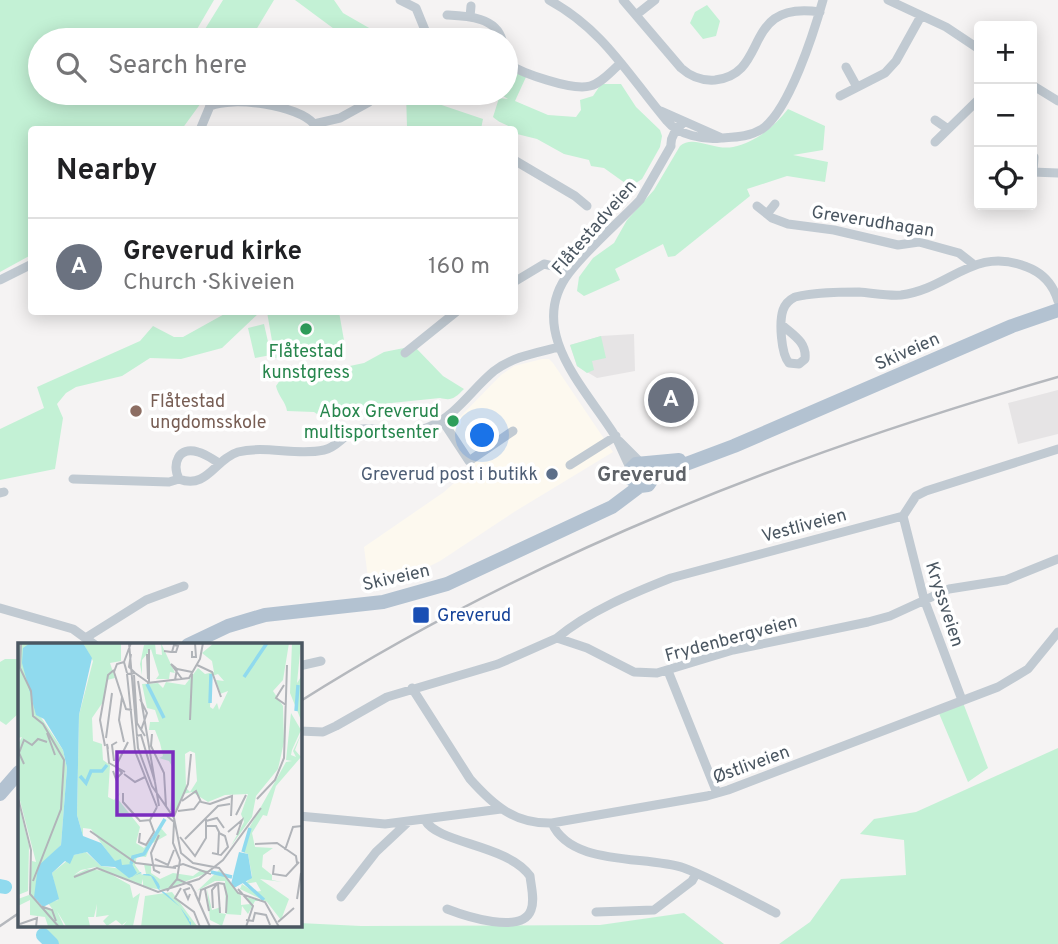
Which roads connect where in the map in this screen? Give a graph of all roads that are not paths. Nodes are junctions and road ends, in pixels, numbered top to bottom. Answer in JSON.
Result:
{"nodes":[{"id":1,"x":400,"y":0,"type":"edge"},
{"id":2,"x":549,"y":0,"type":"edge"},
{"id":3,"x":623,"y":0,"type":"edge"},
{"id":4,"x":655,"y":0,"type":"edge"},
{"id":5,"x":823,"y":0,"type":"edge"},
{"id":6,"x":888,"y":0,"type":"edge"},
{"id":7,"x":471,"y":6,"type":"dead end"},
{"id":8,"x":820,"y":12,"type":"junction"},
{"id":9,"x":447,"y":15,"type":"dead end"},
{"id":10,"x":636,"y":15,"type":"junction"},
{"id":11,"x":921,"y":16,"type":"junction"},
{"id":12,"x":470,"y":17,"type":"junction"},
{"id":13,"x":424,"y":28,"type":"edge"},
{"id":14,"x":495,"y":28,"type":"edge"},
{"id":15,"x":974,"y":46,"type":"edge"},
{"id":16,"x":621,"y":63,"type":"junction"},
{"id":17,"x":846,"y":66,"type":"dead end"},
{"id":18,"x":518,"y":69,"type":"edge"},
{"id":19,"x":857,"y":87,"type":"junction"},
{"id":20,"x":1037,"y":88,"type":"edge"},
{"id":21,"x":841,"y":96,"type":"dead end"},
{"id":22,"x":1058,"y":101,"type":"edge"},
{"id":23,"x":974,"y":104,"type":"edge"},
{"id":24,"x":214,"y":105,"type":"edge"},
{"id":25,"x":265,"y":105,"type":"edge"},
{"id":26,"x":364,"y":105,"type":"edge"},
{"id":27,"x":210,"y":106,"type":"joint"},
{"id":28,"x":935,"y":120,"type":"dead end"},
{"id":29,"x":202,"y":126,"type":"edge"},
{"id":30,"x":313,"y":126,"type":"edge"},
{"id":31,"x":317,"y":126,"type":"edge"},
{"id":32,"x":681,"y":128,"type":"junction"},
{"id":33,"x":948,"y":129,"type":"junction"},
{"id":34,"x":935,"y":142,"type":"dead end"},
{"id":35,"x":518,"y":162,"type":"edge"},
{"id":36,"x":1037,"y":172,"type":"edge"},
{"id":37,"x":1058,"y":173,"type":"edge"},
{"id":38,"x":775,"y":204,"type":"dead end"},
{"id":39,"x":587,"y":206,"type":"dead end"},
{"id":40,"x":757,"y":206,"type":"dead end"},
{"id":41,"x":767,"y":214,"type":"junction"},
{"id":42,"x":972,"y":264,"type":"junction"},
{"id":43,"x":28,"y":266,"type":"edge"},
{"id":44,"x":569,"y":273,"type":"junction"},
{"id":45,"x":0,"y":280,"type":"edge"},
{"id":46,"x":518,"y":280,"type":"edge"},
{"id":47,"x":1058,"y":301,"type":"edge"},
{"id":48,"x":1058,"y":310,"type":"edge"},
{"id":49,"x":452,"y":315,"type":"edge"},
{"id":50,"x":782,"y":325,"type":"dead end"},
{"id":51,"x":559,"y":347,"type":"junction"},
{"id":52,"x":405,"y":353,"type":"dead end"},
{"id":53,"x":442,"y":420,"type":"junction"},
{"id":54,"x":513,"y":431,"type":"dead end"},
{"id":55,"x":617,"y":439,"type":"junction"},
{"id":56,"x":1058,"y":449,"type":"edge"},
{"id":57,"x":219,"y":463,"type":"junction"},
{"id":58,"x":570,"y":465,"type":"dead end"},
{"id":59,"x":641,"y":473,"type":"junction"},
{"id":60,"x":74,"y":479,"type":"dead end"},
{"id":61,"x":179,"y":479,"type":"junction"},
{"id":62,"x":903,"y":516,"type":"junction"},
{"id":63,"x":1058,"y":559,"type":"edge"},
{"id":64,"x":184,"y":586,"type":"dead end"},
{"id":65,"x":924,"y":599,"type":"junction"},
{"id":66,"x":0,"y":608,"type":"edge"},
{"id":67,"x":1058,"y":632,"type":"edge"},
{"id":68,"x":87,"y":637,"type":"junction"},
{"id":69,"x":557,"y":638,"type":"junction"},
{"id":70,"x":93,"y":643,"type":"edge"},
{"id":71,"x":192,"y":643,"type":"edge"},
{"id":72,"x":321,"y":662,"type":"dead end"},
{"id":73,"x":301,"y":666,"type":"edge"},
{"id":74,"x":668,"y":671,"type":"junction"},
{"id":75,"x":412,"y":688,"type":"junction"},
{"id":76,"x":962,"y":700,"type":"junction"},
{"id":77,"x":301,"y":731,"type":"edge"},
{"id":78,"x":18,"y":773,"type":"edge"},
{"id":79,"x":718,"y":793,"type":"junction"},
{"id":80,"x":0,"y":794,"type":"edge"},
{"id":81,"x":501,"y":809,"type":"junction"},
{"id":82,"x":301,"y":816,"type":"edge"},
{"id":83,"x":425,"y":820,"type":"junction"},
{"id":84,"x":408,"y":822,"type":"junction"},
{"id":85,"x":552,"y":823,"type":"junction"},
{"id":86,"x":696,"y":874,"type":"junction"},
{"id":87,"x":341,"y":897,"type":"dead end"},
{"id":88,"x":447,"y":909,"type":"dead end"},
{"id":89,"x":596,"y":912,"type":"dead end"},
{"id":90,"x":775,"y":914,"type":"dead end"}],
"edges":[{"from":1,"to":13,"type":"street"},
{"from":2,"to":16,"type":"street"},
{"from":3,"to":10,"type":"street"},
{"from":4,"to":10,"type":"street"},
{"from":5,"to":8,"type":"street"},
{"from":6,"to":11,"type":"street"},
{"from":7,"to":12,"type":"street"},
{"from":8,"to":10,"type":"street"},
{"from":8,"to":32,"type":"street"},
{"from":9,"to":12,"type":"street"},
{"from":11,"to":15,"type":"street"},
{"from":11,"to":19,"type":"street"},
{"from":12,"to":14,"type":"street"},
{"from":16,"to":18,"type":"street"},
{"from":16,"to":32,"type":"street"},
{"from":17,"to":19,"type":"street"},
{"from":19,"to":21,"type":"street"},
{"from":20,"to":22,"type":"street"},
{"from":23,"to":33,"type":"street"},
{"from":24,"to":27,"type":"street"},
{"from":25,"to":30,"type":"street"},
{"from":26,"to":31,"type":"street"},
{"from":27,"to":29,"type":"street"},
{"from":28,"to":33,"type":"street"},
{"from":32,"to":44,"type":"street","name":"Flåtestadveien"},
{"from":33,"to":34,"type":"street"},
{"from":35,"to":39,"type":"street"},
{"from":36,"to":37,"type":"street"},
{"from":38,"to":41,"type":"street"},
{"from":40,"to":41,"type":"street","name":"Greverudhagan"},
{"from":41,"to":42,"type":"street","name":"Greverudhagan"},
{"from":42,"to":47,"type":"street","name":"Greverudhagan"},
{"from":42,"to":50,"type":"street","name":"Greverudhagan"},
{"from":43,"to":45,"type":"street"},
{"from":44,"to":46,"type":"street"},
{"from":44,"to":51,"type":"street","name":"Flåtestadveien"},
{"from":48,"to":59,"type":"main road","name":"Skiveien"},
{"from":49,"to":52,"type":"street"},
{"from":51,"to":53,"type":"street"},
{"from":51,"to":55,"type":"street","name":"Flåtestadveien"},
{"from":53,"to":54,"type":"street"},
{"from":53,"to":57,"type":"street"},
{"from":55,"to":58,"type":"street"},
{"from":55,"to":59,"type":"street","name":"Flåtestadveien"},
{"from":56,"to":62,"type":"street"},
{"from":57,"to":61,"type":"street"},
{"from":57,"to":61,"type":"street"},
{"from":59,"to":71,"type":"main road","name":"Skiveien"},
{"from":60,"to":61,"type":"street"},
{"from":62,"to":65,"type":"street","name":"Kryssveien"},
{"from":62,"to":69,"type":"street","name":"Vestliveien"},
{"from":63,"to":65,"type":"street","name":"Frydenbergveien"},
{"from":64,"to":68,"type":"street"},
{"from":65,"to":74,"type":"street","name":"Frydenbergveien"},
{"from":65,"to":76,"type":"street","name":"Kryssveien"},
{"from":66,"to":68,"type":"street"},
{"from":67,"to":76,"type":"street","name":"Østliveien"},
{"from":68,"to":70,"type":"street"},
{"from":69,"to":74,"type":"street","name":"Frydenbergveien"},
{"from":69,"to":75,"type":"street"},
{"from":72,"to":73,"type":"street"},
{"from":74,"to":79,"type":"street"},
{"from":75,"to":77,"type":"street"},
{"from":75,"to":81,"type":"street"},
{"from":76,"to":79,"type":"street","name":"Østliveien"},
{"from":78,"to":80,"type":"main road"},
{"from":79,"to":85,"type":"street","name":"Østliveien"},
{"from":81,"to":83,"type":"street","name":"Østliveien"},
{"from":81,"to":85,"type":"street","name":"Østliveien"},
{"from":82,"to":84,"type":"street","name":"Østliveien"},
{"from":83,"to":84,"type":"street","name":"Østliveien"},
{"from":83,"to":88,"type":"street"},
{"from":84,"to":87,"type":"street"},
{"from":85,"to":86,"type":"street"},
{"from":86,"to":89,"type":"street"},
{"from":86,"to":90,"type":"street"}]}
